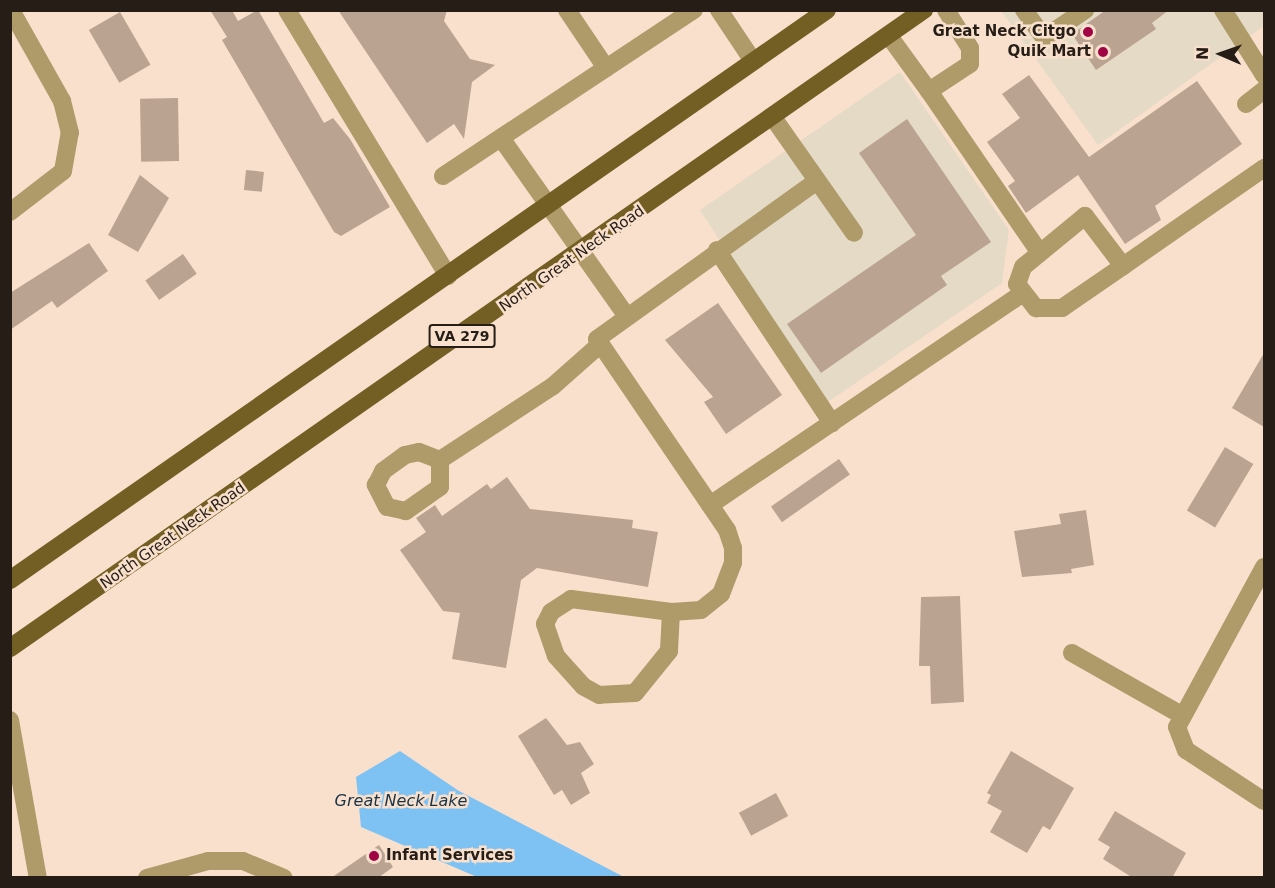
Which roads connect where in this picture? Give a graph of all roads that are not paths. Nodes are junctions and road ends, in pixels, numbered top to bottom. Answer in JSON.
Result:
{"nodes":[{"id":1,"x":11,"y":10,"type":"edge"},
{"id":2,"x":287,"y":10,"type":"edge"},
{"id":3,"x":567,"y":10,"type":"edge"},
{"id":4,"x":694,"y":10,"type":"edge"},
{"id":5,"x":719,"y":10,"type":"edge"},
{"id":6,"x":827,"y":10,"type":"edge"},
{"id":7,"x":924,"y":10,"type":"edge"},
{"id":8,"x":946,"y":10,"type":"edge"},
{"id":9,"x":1024,"y":10,"type":"edge"},
{"id":10,"x":1085,"y":10,"type":"edge"},
{"id":11,"x":1222,"y":10,"type":"edge"},
{"id":12,"x":889,"y":36,"type":"junction"},
{"id":13,"x":753,"y":61,"type":"junction"},
{"id":14,"x":606,"y":68,"type":"junction"},
{"id":15,"x":1264,"y":75,"type":"edge"},
{"id":16,"x":1264,"y":90,"type":"edge"},
{"id":17,"x":929,"y":91,"type":"junction"},
{"id":18,"x":1246,"y":104,"type":"dead end"},
{"id":19,"x":774,"y":119,"type":"junction"},
{"id":20,"x":501,"y":138,"type":"junction"},
{"id":21,"x":1264,"y":168,"type":"edge"},
{"id":22,"x":442,"y":176,"type":"dead end"},
{"id":23,"x":817,"y":181,"type":"junction"},
{"id":24,"x":549,"y":205,"type":"junction"},
{"id":25,"x":10,"y":212,"type":"edge"},
{"id":26,"x":854,"y":233,"type":"dead end"},
{"id":27,"x":717,"y":250,"type":"junction"},
{"id":28,"x":581,"y":253,"type":"junction"},
{"id":29,"x":1040,"y":253,"type":"junction"},
{"id":30,"x":1123,"y":266,"type":"junction"},
{"id":31,"x":447,"y":276,"type":"junction"},
{"id":32,"x":1020,"y":295,"type":"junction"},
{"id":33,"x":625,"y":314,"type":"junction"},
{"id":34,"x":598,"y":346,"type":"junction"},
{"id":35,"x":832,"y":423,"type":"junction"},
{"id":36,"x":440,"y":460,"type":"dead end"},
{"id":37,"x":710,"y":505,"type":"junction"},
{"id":38,"x":1264,"y":567,"type":"edge"},
{"id":39,"x":10,"y":580,"type":"edge"},
{"id":40,"x":671,"y":612,"type":"junction"},
{"id":41,"x":10,"y":648,"type":"edge"},
{"id":42,"x":1072,"y":653,"type":"dead end"},
{"id":43,"x":1180,"y":714,"type":"junction"},
{"id":44,"x":10,"y":720,"type":"edge"},
{"id":45,"x":1264,"y":801,"type":"edge"},
{"id":46,"x":38,"y":878,"type":"edge"},
{"id":47,"x":147,"y":878,"type":"edge"},
{"id":48,"x":284,"y":878,"type":"edge"}],
"edges":[{"from":1,"to":25,"type":"street"},
{"from":2,"to":31,"type":"street"},
{"from":3,"to":14,"type":"street"},
{"from":4,"to":14,"type":"street"},
{"from":5,"to":13,"type":"street"},
{"from":6,"to":13,"type":"main road"},
{"from":7,"to":12,"type":"main road","name":"North Great Neck Road","number":"VA 279"},
{"from":8,"to":17,"type":"street"},
{"from":9,"to":10,"type":"street"},
{"from":11,"to":15,"type":"street"},
{"from":12,"to":17,"type":"street"},
{"from":12,"to":19,"type":"main road","name":"North Great Neck Road","number":"VA 279"},
{"from":13,"to":24,"type":"main road"},
{"from":14,"to":20,"type":"street"},
{"from":16,"to":18,"type":"street"},
{"from":17,"to":29,"type":"street"},
{"from":19,"to":23,"type":"street"},
{"from":19,"to":28,"type":"main road","name":"North Great Neck Road","number":"VA 279"},
{"from":20,"to":22,"type":"street"},
{"from":20,"to":24,"type":"street"},
{"from":21,"to":30,"type":"street"},
{"from":23,"to":26,"type":"street"},
{"from":23,"to":27,"type":"street"},
{"from":24,"to":28,"type":"street"},
{"from":24,"to":31,"type":"main road"},
{"from":27,"to":33,"type":"street"},
{"from":27,"to":35,"type":"street"},
{"from":28,"to":33,"type":"street"},
{"from":28,"to":41,"type":"main road","name":"North Great Neck Road","number":"VA 279"},
{"from":29,"to":30,"type":"street"},
{"from":29,"to":32,"type":"street"},
{"from":30,"to":32,"type":"street"},
{"from":31,"to":39,"type":"main road"},
{"from":32,"to":35,"type":"street"},
{"from":33,"to":34,"type":"street"},
{"from":34,"to":36,"type":"street"},
{"from":34,"to":37,"type":"street"},
{"from":35,"to":37,"type":"street"},
{"from":37,"to":40,"type":"street"},
{"from":38,"to":43,"type":"street"},
{"from":40,"to":40,"type":"street"},
{"from":42,"to":43,"type":"street"},
{"from":43,"to":45,"type":"street"},
{"from":44,"to":46,"type":"street"},
{"from":47,"to":48,"type":"street"}]}
